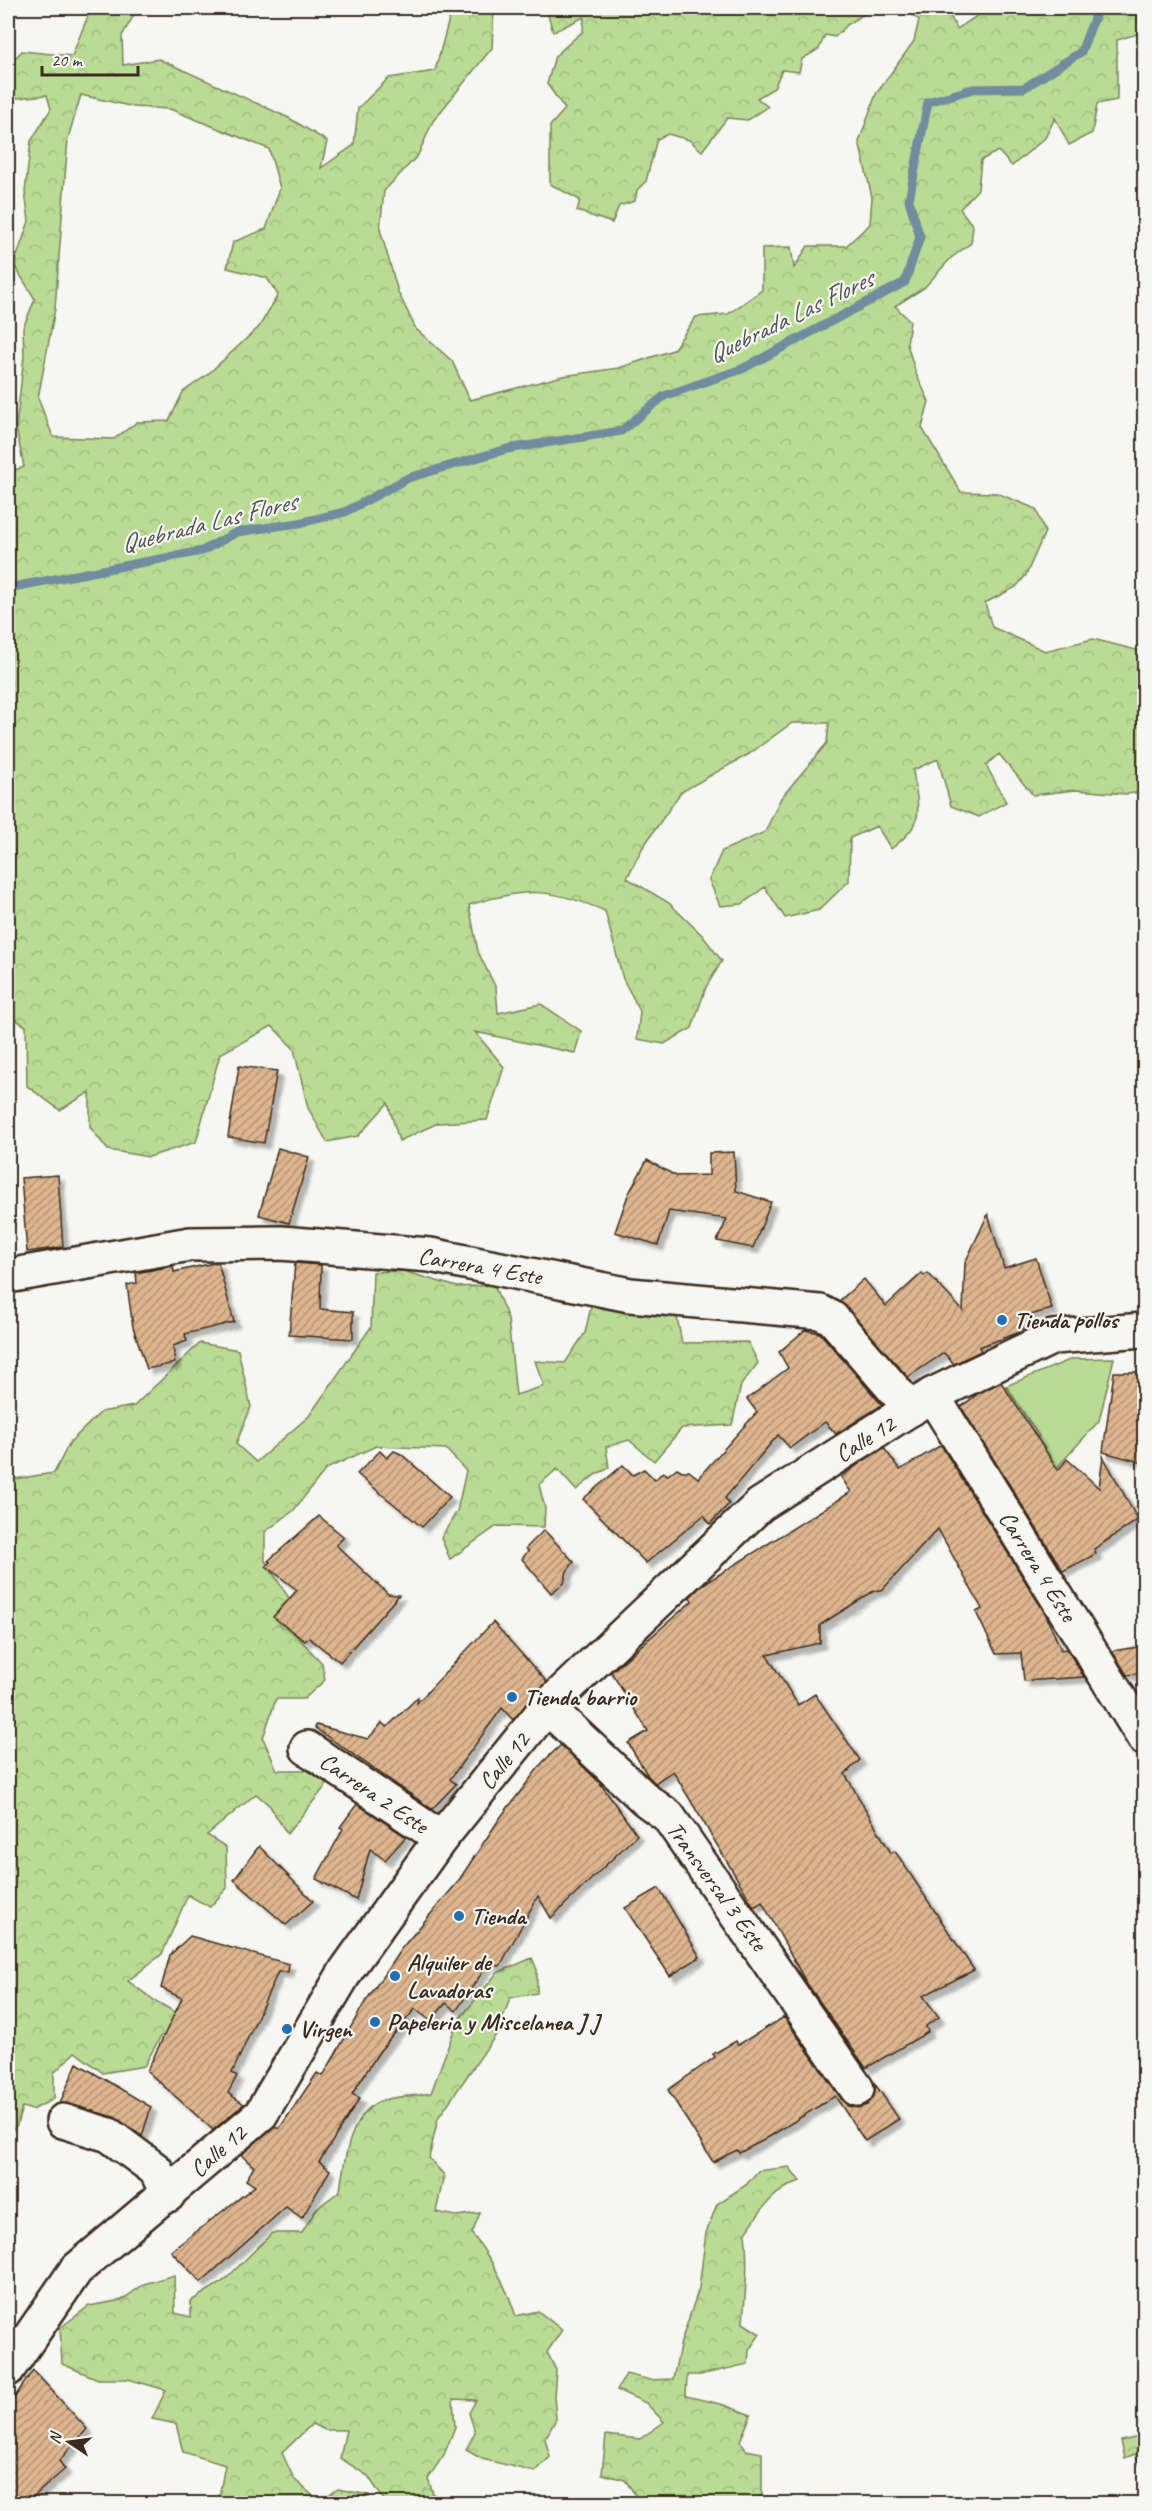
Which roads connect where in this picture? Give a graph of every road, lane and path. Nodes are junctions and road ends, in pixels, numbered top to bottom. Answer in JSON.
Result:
{"nodes":[{"id":1,"x":8,"y":1276,"type":"edge"},
{"id":2,"x":1144,"y":1330,"type":"edge"},
{"id":3,"x":921,"y":1402,"type":"junction"},
{"id":4,"x":548,"y":1707,"type":"junction"},
{"id":5,"x":1144,"y":1738,"type":"edge"},
{"id":6,"x":307,"y":1748,"type":"dead end"},
{"id":7,"x":441,"y":1838,"type":"junction"},
{"id":8,"x":857,"y":2089,"type":"dead end"},
{"id":9,"x":63,"y":2121,"type":"dead end"},
{"id":10,"x":168,"y":2195,"type":"junction"},
{"id":11,"x":8,"y":2369,"type":"edge"}],
"edges":[{"from":1,"to":3,"type":"street","name":"Carrera 4 Este"},
{"from":2,"to":3,"type":"street","name":"Calle 12"},
{"from":3,"to":4,"type":"street","name":"Calle 12"},
{"from":3,"to":5,"type":"street","name":"Carrera 4 Este"},
{"from":4,"to":7,"type":"street","name":"Calle 12"},
{"from":4,"to":8,"type":"street","name":"Transversal 3 Este"},
{"from":6,"to":7,"type":"street","name":"Carrera 2 Este"},
{"from":7,"to":10,"type":"street","name":"Calle 12"},
{"from":9,"to":10,"type":"street"},
{"from":10,"to":11,"type":"street","name":"Calle 12"}]}
